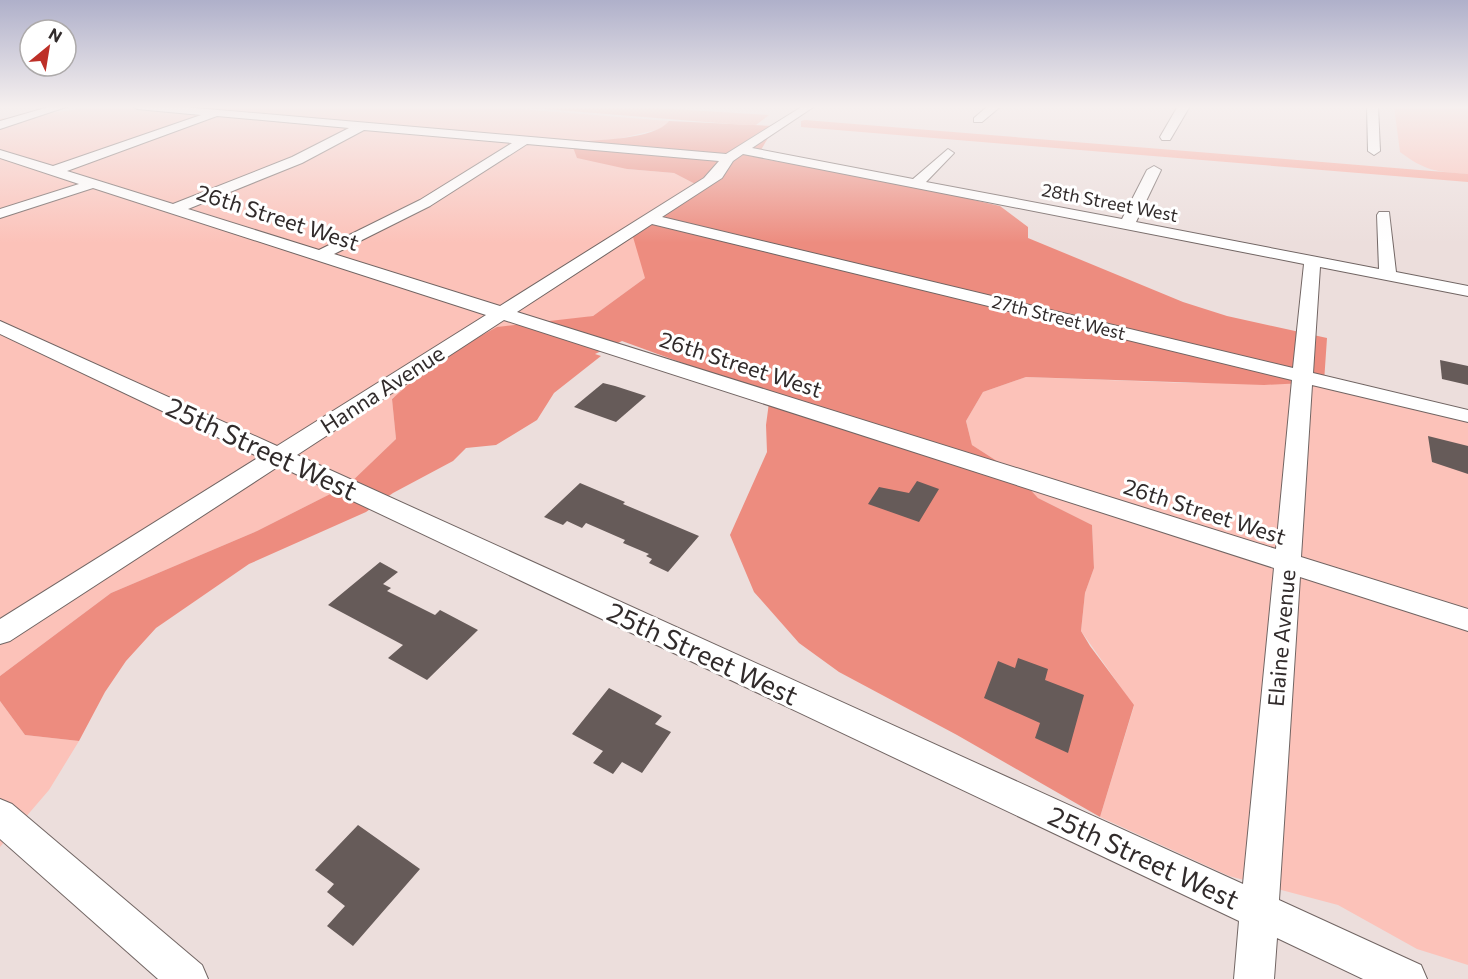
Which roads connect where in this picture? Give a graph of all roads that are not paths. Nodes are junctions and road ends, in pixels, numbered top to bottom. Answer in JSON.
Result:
{"nodes":[{"id":1,"x":108,"y":152,"type":"edge"},
{"id":2,"x":313,"y":152,"type":"edge"},
{"id":3,"x":506,"y":152,"type":"edge"},
{"id":4,"x":696,"y":152,"type":"edge"},
{"id":5,"x":738,"y":152,"type":"edge"},
{"id":6,"x":948,"y":153,"type":"dead end"},
{"id":7,"x":0,"y":154,"type":"edge"},
{"id":8,"x":734,"y":154,"type":"junction"},
{"id":9,"x":1154,"y":170,"type":"dead end"},
{"id":10,"x":53,"y":171,"type":"junction"},
{"id":11,"x":92,"y":184,"type":"junction"},
{"id":12,"x":916,"y":184,"type":"junction"},
{"id":13,"x":174,"y":209,"type":"junction"},
{"id":14,"x":0,"y":214,"type":"edge"},
{"id":15,"x":1384,"y":215,"type":"dead end"},
{"id":16,"x":650,"y":219,"type":"junction"},
{"id":17,"x":1127,"y":225,"type":"junction"},
{"id":18,"x":319,"y":256,"type":"junction"},
{"id":19,"x":1312,"y":261,"type":"junction"},
{"id":20,"x":1388,"y":276,"type":"junction"},
{"id":21,"x":1468,"y":291,"type":"edge"},
{"id":22,"x":501,"y":313,"type":"junction"},
{"id":23,"x":0,"y":327,"type":"edge"},
{"id":24,"x":1302,"y":376,"type":"junction"},
{"id":25,"x":1468,"y":416,"type":"edge"},
{"id":26,"x":278,"y":456,"type":"junction"},
{"id":27,"x":1287,"y":562,"type":"junction"},
{"id":28,"x":1468,"y":620,"type":"edge"},
{"id":29,"x":0,"y":633,"type":"edge"},
{"id":30,"x":0,"y":816,"type":"edge"},
{"id":31,"x":1259,"y":911,"type":"junction"},
{"id":32,"x":188,"y":979,"type":"edge"},
{"id":33,"x":1254,"y":979,"type":"edge"},
{"id":34,"x":1407,"y":979,"type":"edge"}],
"edges":[{"from":1,"to":10,"type":"street"},
{"from":2,"to":13,"type":"street"},
{"from":3,"to":18,"type":"street"},
{"from":4,"to":8,"type":"street","name":"28th Street West"},
{"from":5,"to":8,"type":"street","name":"Hanna Avenue"},
{"from":6,"to":12,"type":"street"},
{"from":7,"to":10,"type":"street","name":"26th Street West"},
{"from":8,"to":12,"type":"street","name":"28th Street West"},
{"from":8,"to":16,"type":"street","name":"Hanna Avenue"},
{"from":9,"to":17,"type":"street"},
{"from":10,"to":11,"type":"street","name":"26th Street West"},
{"from":11,"to":13,"type":"street","name":"26th Street West"},
{"from":11,"to":14,"type":"street"},
{"from":12,"to":17,"type":"street","name":"28th Street West"},
{"from":13,"to":18,"type":"street","name":"26th Street West"},
{"from":15,"to":20,"type":"street"},
{"from":16,"to":22,"type":"street","name":"Hanna Avenue"},
{"from":16,"to":24,"type":"street","name":"27th Street West"},
{"from":17,"to":19,"type":"street","name":"28th Street West"},
{"from":18,"to":22,"type":"street","name":"26th Street West"},
{"from":19,"to":20,"type":"street","name":"28th Street West"},
{"from":19,"to":24,"type":"street","name":"Elaine Avenue"},
{"from":20,"to":21,"type":"street","name":"28th Street West"},
{"from":22,"to":26,"type":"street","name":"Hanna Avenue"},
{"from":22,"to":27,"type":"street","name":"26th Street West"},
{"from":23,"to":26,"type":"street","name":"25th Street West"},
{"from":24,"to":25,"type":"street","name":"27th Street West"},
{"from":24,"to":27,"type":"street","name":"Elaine Avenue"},
{"from":26,"to":29,"type":"street","name":"Hanna Avenue"},
{"from":26,"to":31,"type":"street","name":"25th Street West"},
{"from":27,"to":28,"type":"street","name":"26th Street West"},
{"from":27,"to":31,"type":"street","name":"Elaine Avenue"},
{"from":30,"to":32,"type":"street"},
{"from":31,"to":33,"type":"street","name":"Elaine Avenue"},
{"from":31,"to":34,"type":"street","name":"25th Street West"}]}
